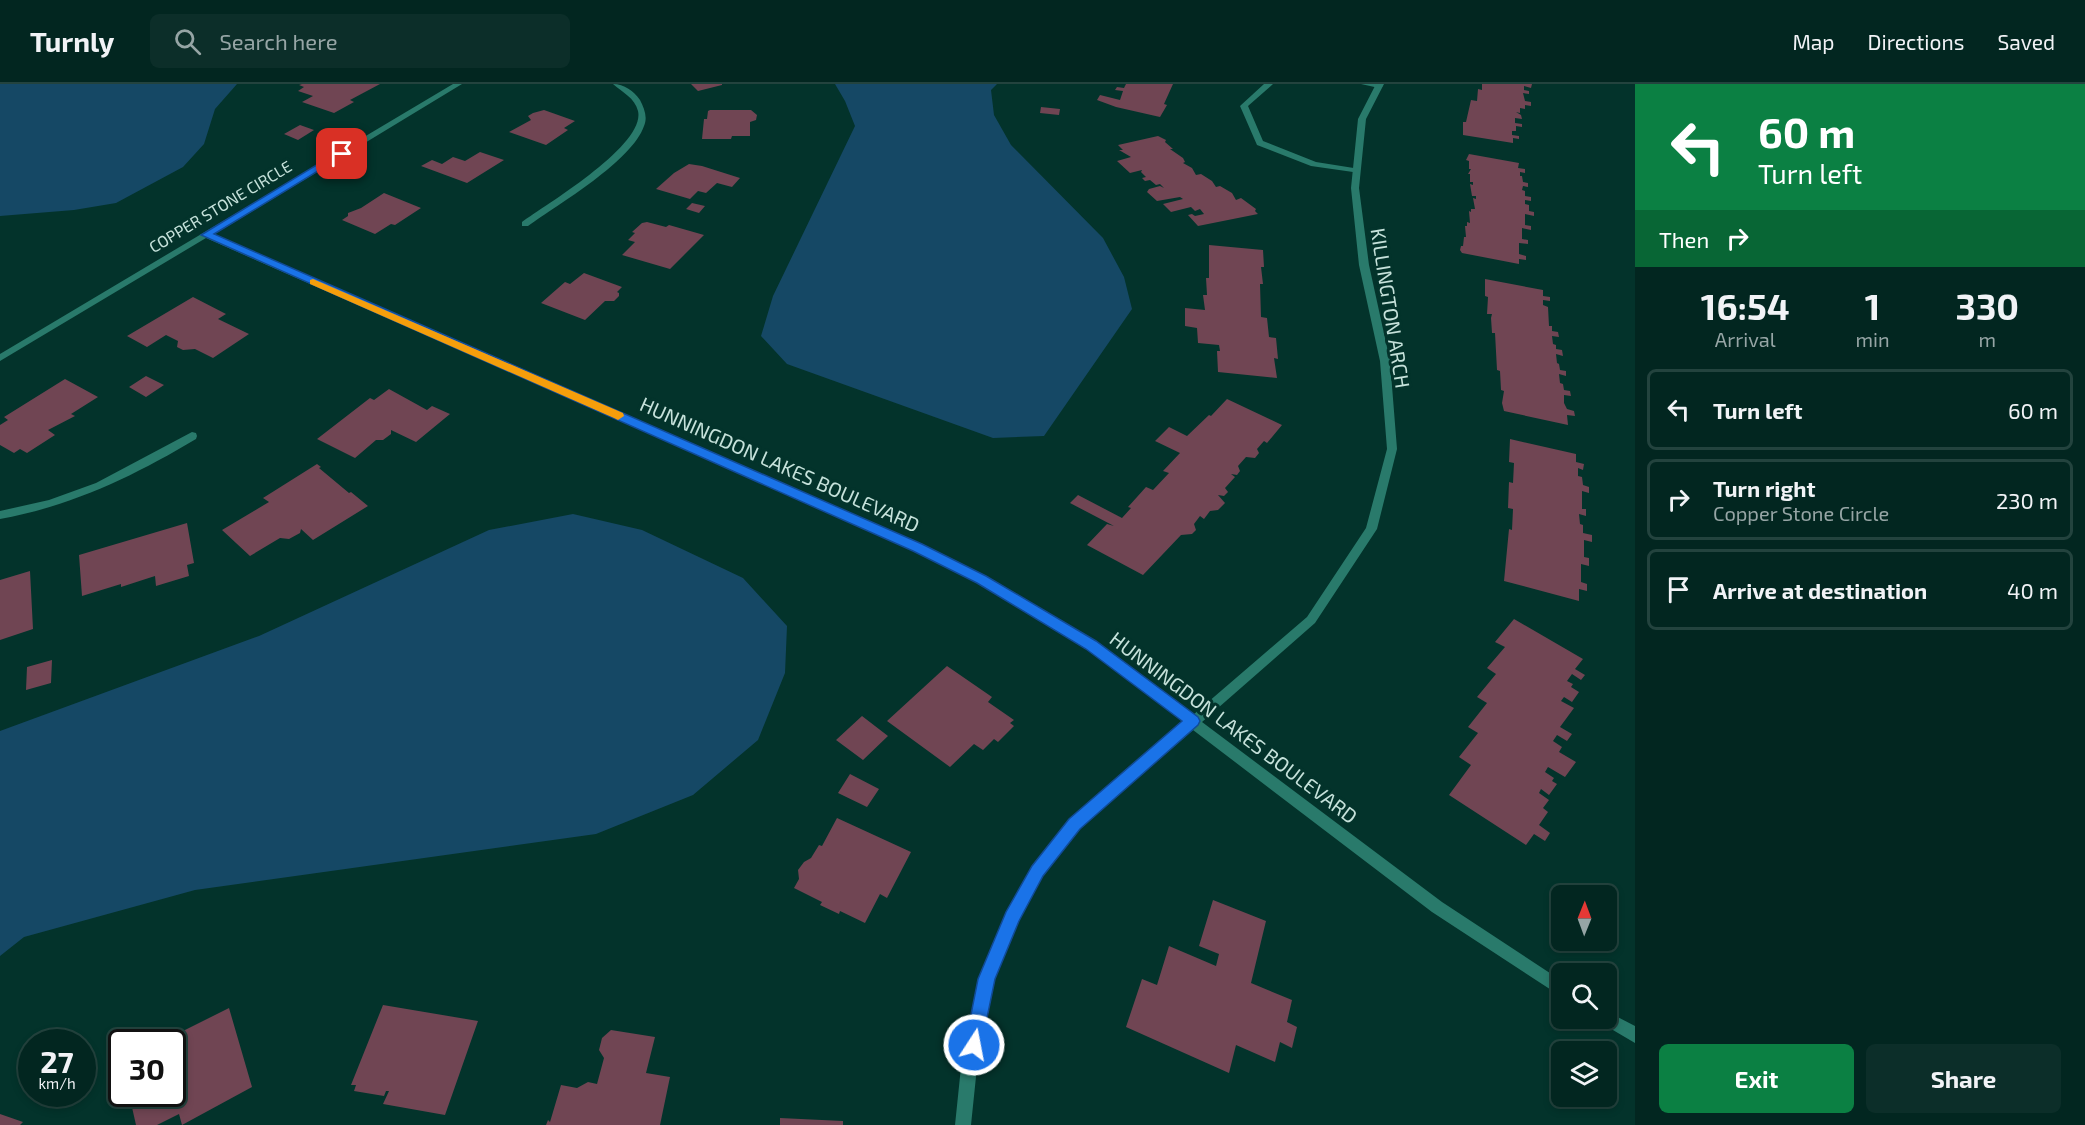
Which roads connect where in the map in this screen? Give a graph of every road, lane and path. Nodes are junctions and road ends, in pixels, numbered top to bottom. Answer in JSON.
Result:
{"nodes":[{"id":1,"x":458,"y":84,"type":"edge"},
{"id":2,"x":617,"y":84,"type":"edge"},
{"id":3,"x":1269,"y":84,"type":"edge"},
{"id":4,"x":1365,"y":84,"type":"edge"},
{"id":5,"x":1380,"y":85,"type":"edge"},
{"id":6,"x":1357,"y":171,"type":"junction"},
{"id":7,"x":525,"y":224,"type":"dead end"},
{"id":8,"x":206,"y":235,"type":"junction"},
{"id":9,"x":0,"y":358,"type":"edge"},
{"id":10,"x":192,"y":436,"type":"dead end"},
{"id":11,"x":0,"y":515,"type":"edge"},
{"id":12,"x":1193,"y":721,"type":"junction"},
{"id":13,"x":1551,"y":983,"type":"edge"},
{"id":14,"x":1617,"y":1024,"type":"edge"},
{"id":15,"x":1635,"y":1035,"type":"edge"},
{"id":16,"x":963,"y":1125,"type":"edge"}],
"edges":[{"from":1,"to":8,"type":"street","name":"COPPER STONE CIRCLE"},
{"from":2,"to":7,"type":"street"},
{"from":3,"to":6,"type":"street"},
{"from":4,"to":5,"type":"street"},
{"from":5,"to":6,"type":"street","name":"KILLINGTON ARCH"},
{"from":6,"to":12,"type":"street","name":"KILLINGTON ARCH"},
{"from":8,"to":9,"type":"street","name":"COPPER STONE CIRCLE"},
{"from":8,"to":12,"type":"street","name":"HUNNINGDON LAKES BOULEVARD"},
{"from":10,"to":11,"type":"street"},
{"from":12,"to":13,"type":"street","name":"HUNNINGDON LAKES BOULEVARD"},
{"from":12,"to":16,"type":"street"},
{"from":14,"to":15,"type":"street"}]}
